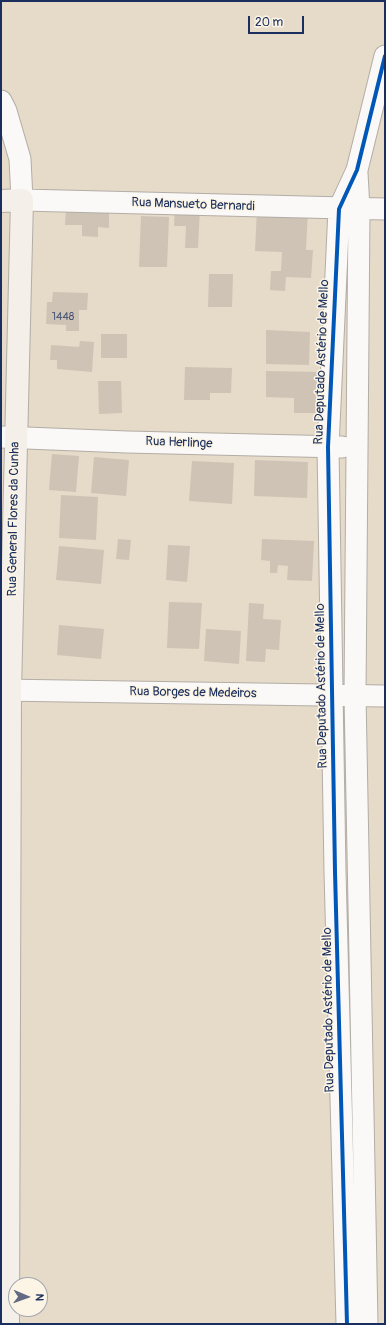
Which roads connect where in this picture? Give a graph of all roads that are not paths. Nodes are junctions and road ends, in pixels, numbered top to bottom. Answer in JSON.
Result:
{"nodes":[{"id":1,"x":385,"y":56,"type":"edge"},
{"id":2,"x":1,"y":101,"type":"edge"},
{"id":3,"x":12,"y":200,"type":"edge"},
{"id":4,"x":349,"y":209,"type":"junction"},
{"id":5,"x":385,"y":209,"type":"edge"},
{"id":6,"x":8,"y":437,"type":"edge"},
{"id":7,"x":328,"y":447,"type":"junction"},
{"id":8,"x":357,"y":447,"type":"junction"},
{"id":9,"x":6,"y":690,"type":"edge"},
{"id":10,"x":355,"y":695,"type":"junction"},
{"id":11,"x":332,"y":696,"type":"junction"},
{"id":12,"x":385,"y":696,"type":"edge"},
{"id":13,"x":362,"y":1056,"type":"junction"},
{"id":14,"x":340,"y":1058,"type":"junction"},
{"id":15,"x":5,"y":1165,"type":"edge"},
{"id":16,"x":8,"y":1324,"type":"edge"},
{"id":17,"x":346,"y":1324,"type":"edge"},
{"id":18,"x":367,"y":1324,"type":"edge"}],
"edges":[{"from":1,"to":4,"type":"street","name":"Rua Deputado Astério de Mello"},
{"from":2,"to":3,"type":"street","name":"Rua General Flores da Cunha"},
{"from":3,"to":4,"type":"street","name":"Rua Mansueto Bernardi"},
{"from":3,"to":6,"type":"street","name":"Rua General Flores da Cunha"},
{"from":4,"to":5,"type":"street","name":"Rua Mansueto Bernardi"},
{"from":4,"to":7,"type":"street","name":"Rua Deputado Astério de Mello"},
{"from":4,"to":8,"type":"street","name":"Rua Deputado Astério de Mello"},
{"from":6,"to":7,"type":"street","name":"Rua Herlinge"},
{"from":6,"to":9,"type":"street","name":"Rua General Flores da Cunha"},
{"from":7,"to":8,"type":"street","name":"Rua Herlinge"},
{"from":7,"to":11,"type":"street","name":"Rua Deputado Astério de Mello"},
{"from":8,"to":10,"type":"street","name":"Rua Deputado Astério de Mello"},
{"from":9,"to":11,"type":"street","name":"Rua Borges de Medeiros"},
{"from":9,"to":15,"type":"street","name":"Rua General Flores da Cunha"},
{"from":10,"to":11,"type":"street","name":"Rua Borges de Medeiros"},
{"from":10,"to":12,"type":"street","name":"Rua Borges de Medeiros"},
{"from":10,"to":13,"type":"street","name":"Rua Deputado Astério de Mello"},
{"from":11,"to":14,"type":"street","name":"Rua Deputado Astério de Mello"},
{"from":13,"to":14,"type":"street"},
{"from":13,"to":18,"type":"street","name":"Rua Deputado Astério de Mello"},
{"from":14,"to":17,"type":"street","name":"Rua Deputado Astério de Mello"},
{"from":15,"to":16,"type":"street","name":"Rua General Flores da Cunha"}]}
